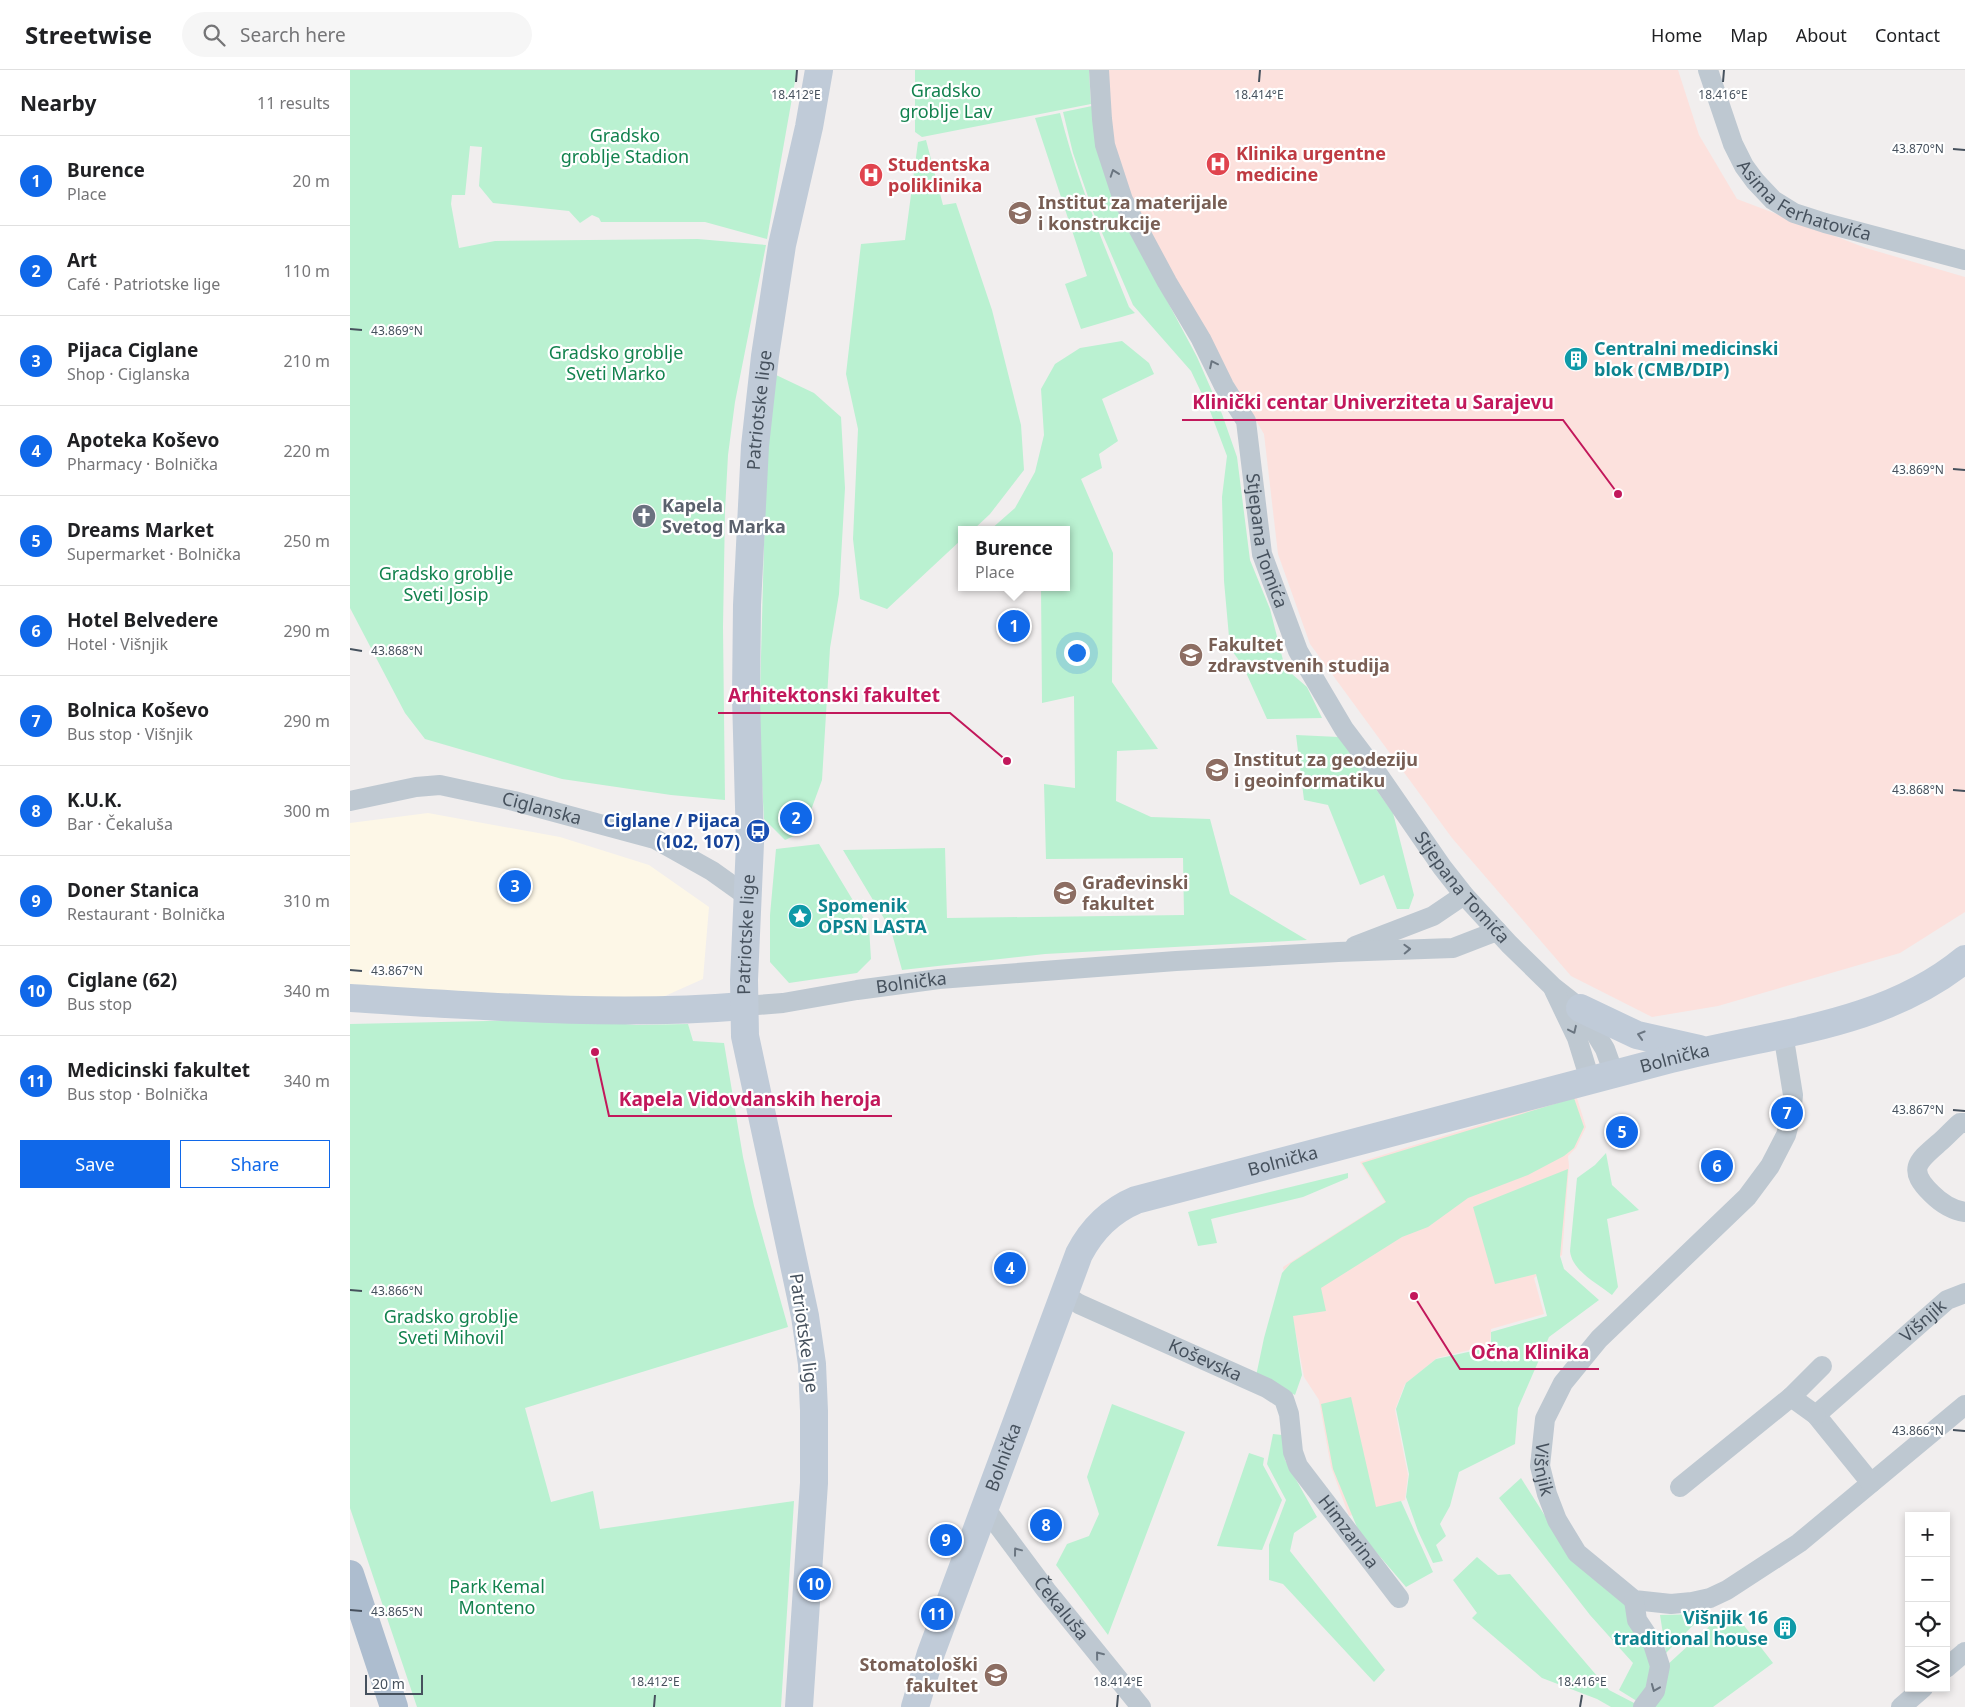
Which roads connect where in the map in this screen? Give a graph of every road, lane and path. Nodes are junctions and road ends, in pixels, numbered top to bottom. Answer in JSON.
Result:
{"nodes":[{"id":1,"x":819,"y":70,"type":"edge"},
{"id":2,"x":1099,"y":70,"type":"edge"},
{"id":3,"x":1708,"y":70,"type":"edge"},
{"id":4,"x":1965,"y":260,"type":"edge"},
{"id":5,"x":350,"y":801,"type":"edge"},
{"id":6,"x":1464,"y":895,"type":"junction"},
{"id":7,"x":747,"y":896,"type":"junction"},
{"id":8,"x":1497,"y":931,"type":"junction"},
{"id":9,"x":1341,"y":952,"type":"junction"},
{"id":10,"x":1965,"y":959,"type":"edge"},
{"id":11,"x":1552,"y":986,"type":"junction"},
{"id":12,"x":350,"y":998,"type":"edge"},
{"id":13,"x":744,"y":1006,"type":"junction"},
{"id":14,"x":1580,"y":1008,"type":"junction"},
{"id":15,"x":1783,"y":1033,"type":"junction"},
{"id":16,"x":1706,"y":1050,"type":"junction"},
{"id":17,"x":1602,"y":1077,"type":"junction"},
{"id":18,"x":1965,"y":1123,"type":"edge"},
{"id":19,"x":1965,"y":1212,"type":"edge"},
{"id":20,"x":1965,"y":1293,"type":"edge"},
{"id":21,"x":1064,"y":1294,"type":"junction"},
{"id":22,"x":1822,"y":1366,"type":"dead end"},
{"id":23,"x":1791,"y":1397,"type":"junction"},
{"id":24,"x":1965,"y":1404,"type":"edge"},
{"id":25,"x":1816,"y":1415,"type":"junction"},
{"id":26,"x":1298,"y":1466,"type":"joint"},
{"id":27,"x":1871,"y":1483,"type":"junction"},
{"id":28,"x":1680,"y":1487,"type":"dead end"},
{"id":29,"x":986,"y":1508,"type":"junction"},
{"id":30,"x":350,"y":1574,"type":"edge"},
{"id":31,"x":1399,"y":1598,"type":"dead end"},
{"id":32,"x":1634,"y":1600,"type":"junction"},
{"id":33,"x":1965,"y":1652,"type":"edge"},
{"id":34,"x":1950,"y":1665,"type":"edge"},
{"id":35,"x":1918,"y":1692,"type":"edge"},
{"id":36,"x":394,"y":1707,"type":"edge"},
{"id":37,"x":799,"y":1707,"type":"edge"},
{"id":38,"x":915,"y":1707,"type":"edge"},
{"id":39,"x":1141,"y":1707,"type":"edge"},
{"id":40,"x":1643,"y":1707,"type":"edge"},
{"id":41,"x":1901,"y":1707,"type":"edge"}],
"edges":[{"from":1,"to":7,"type":"street","name":"Patriotske lige"},
{"from":6,"to":2,"type":"street","name":"Stjepana Tomića","one_way":true},
{"from":3,"to":4,"type":"street","name":"Asima Ferhatovića"},
{"from":5,"to":7,"type":"street","name":"Ciglanska"},
{"from":6,"to":8,"type":"street","name":"Stjepana Tomića"},
{"from":6,"to":9,"type":"street","name":"Bolnička"},
{"from":7,"to":13,"type":"street","name":"Patriotske lige"},
{"from":9,"to":8,"type":"street","name":"Bolnička","one_way":true},
{"from":8,"to":11,"type":"street","name":"Stjepana Tomića"},
{"from":9,"to":13,"type":"street","name":"Bolnička"},
{"from":10,"to":15,"type":"street","name":"Bolnička"},
{"from":11,"to":14,"type":"street","name":"Stjepana Tomića"},
{"from":11,"to":17,"type":"street","name":"Stjepana Tomića","one_way":true},
{"from":12,"to":13,"type":"street","name":"Bolnička"},
{"from":13,"to":37,"type":"street","name":"Patriotske lige"},
{"from":16,"to":14,"type":"street","one_way":true},
{"from":14,"to":17,"type":"street","name":"Stjepana Tomića"},
{"from":15,"to":16,"type":"street","name":"Bolnička"},
{"from":15,"to":32,"type":"street","name":"Višnjik"},
{"from":16,"to":17,"type":"street","name":"Bolnička"},
{"from":17,"to":21,"type":"street","name":"Bolnička"},
{"from":18,"to":19,"type":"street"},
{"from":20,"to":25,"type":"street","name":"Višnjik"},
{"from":21,"to":26,"type":"street","name":"Koševska"},
{"from":21,"to":29,"type":"street","name":"Bolnička"},
{"from":22,"to":23,"type":"street"},
{"from":23,"to":25,"type":"street"},
{"from":23,"to":28,"type":"street"},
{"from":24,"to":27,"type":"street"},
{"from":25,"to":27,"type":"street"},
{"from":26,"to":31,"type":"street","name":"Himzarina"},
{"from":27,"to":32,"type":"street"},
{"from":29,"to":38,"type":"street","name":"Bolnička"},
{"from":39,"to":29,"type":"street","name":"Čekaluša","one_way":true},
{"from":30,"to":36,"type":"main road"},
{"from":32,"to":40,"type":"street","one_way":true},
{"from":33,"to":34,"type":"street"},
{"from":35,"to":41,"type":"street"}]}
